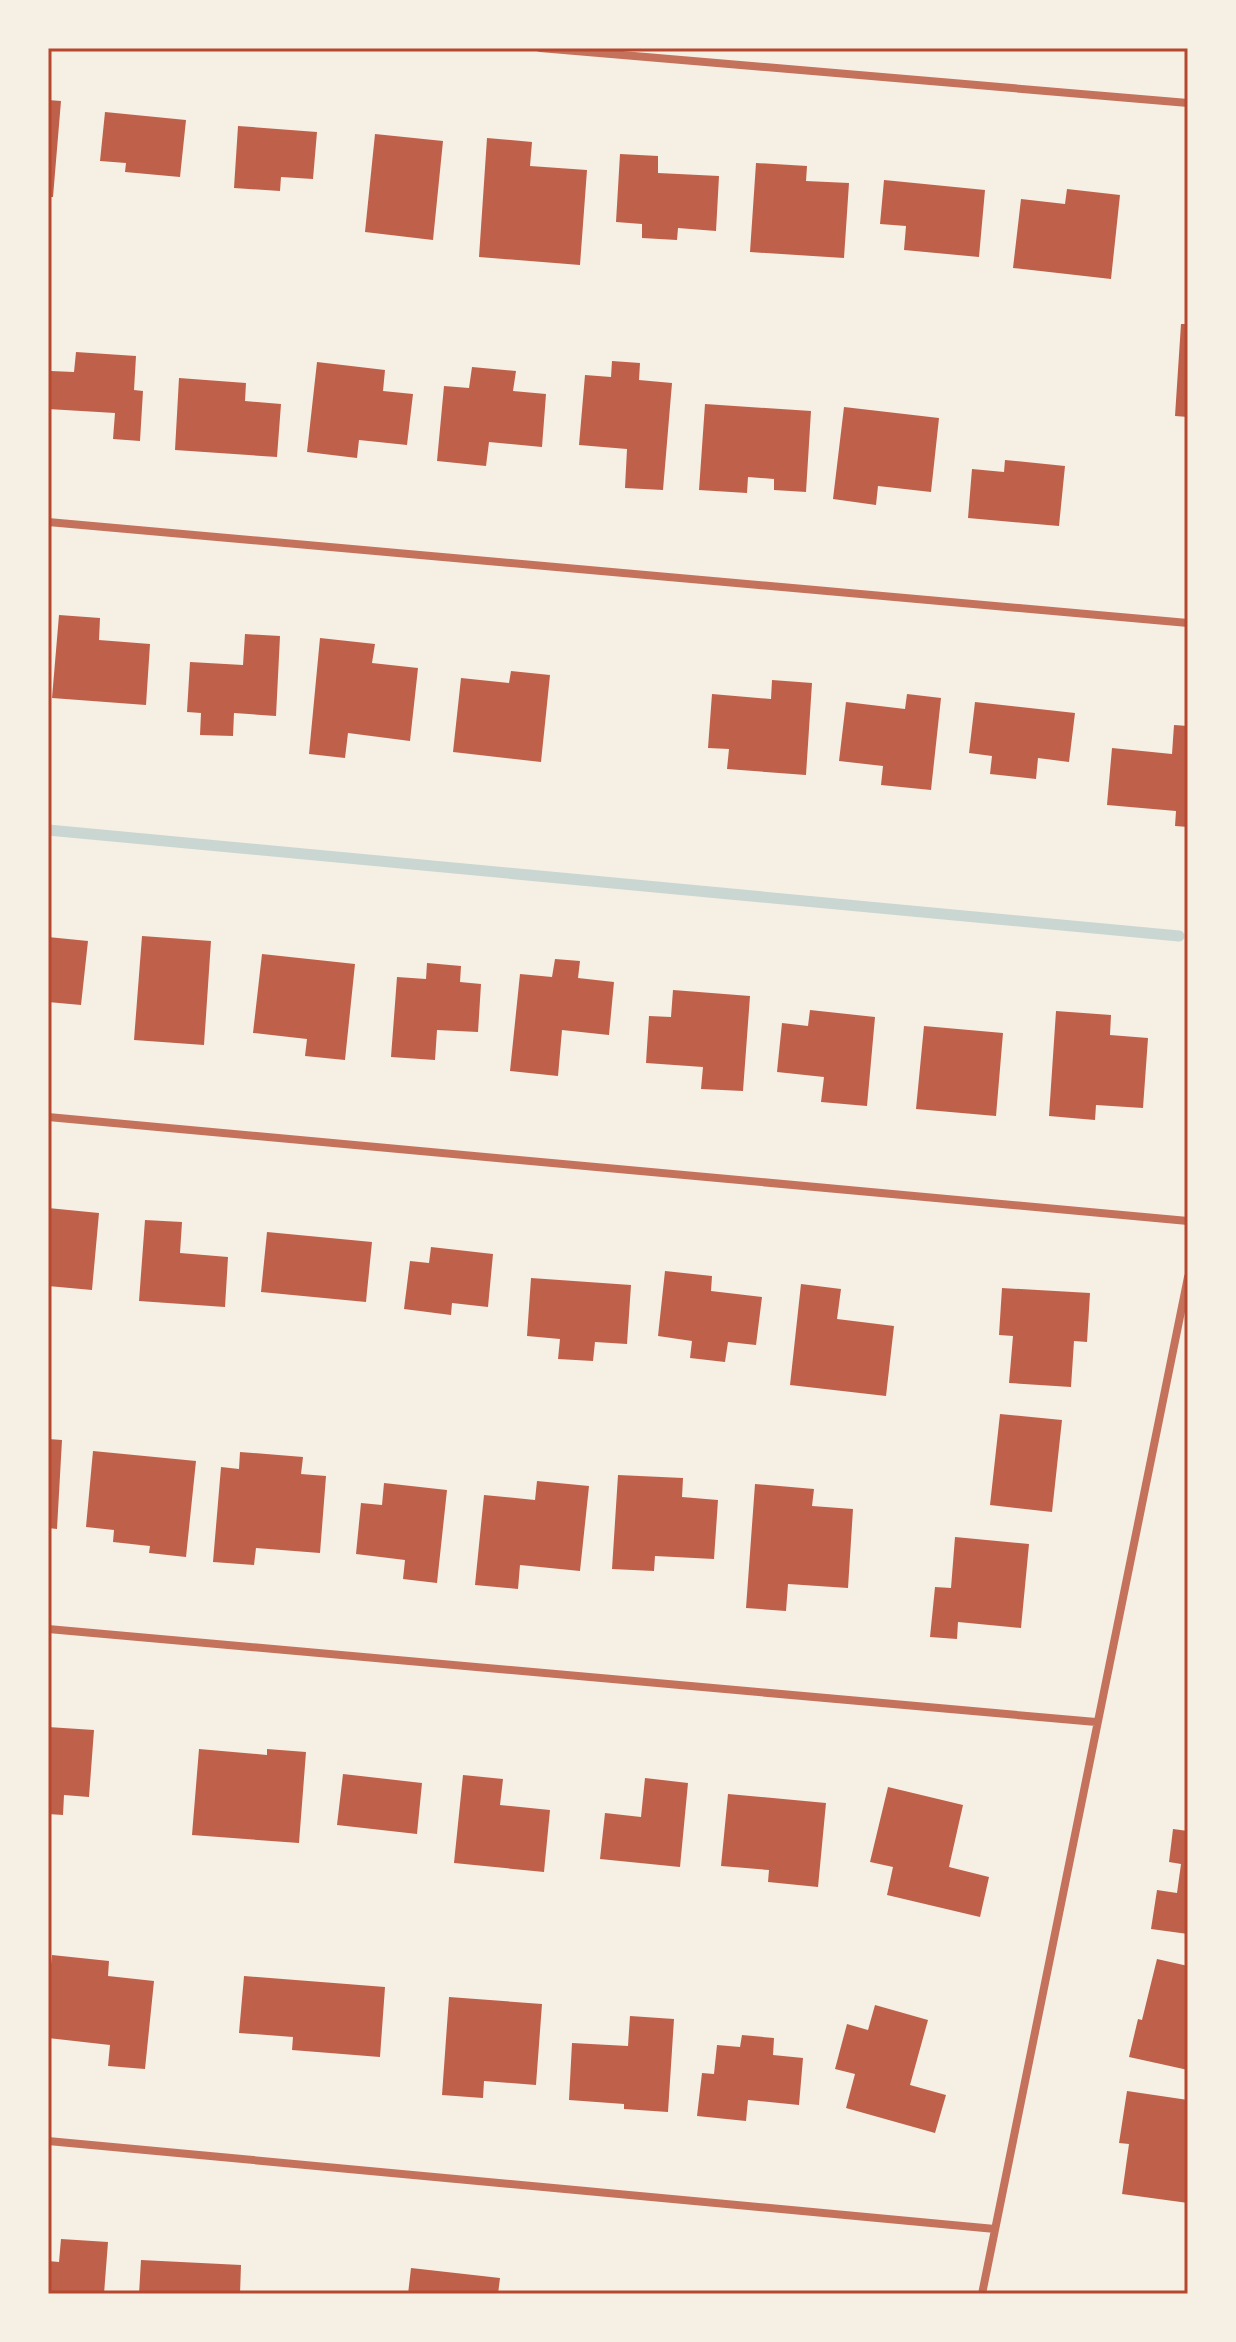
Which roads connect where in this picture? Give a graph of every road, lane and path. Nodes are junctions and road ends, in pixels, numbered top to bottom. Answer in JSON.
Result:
{"nodes":[{"id":1,"x":540,"y":48,"type":"edge"},
{"id":2,"x":1188,"y":103,"type":"edge"},
{"id":3,"x":48,"y":522,"type":"edge"},
{"id":4,"x":1188,"y":623,"type":"edge"},
{"id":5,"x":48,"y":1117,"type":"edge"},
{"id":6,"x":1188,"y":1221,"type":"edge"},
{"id":7,"x":1188,"y":1277,"type":"edge"},
{"id":8,"x":48,"y":1629,"type":"edge"},
{"id":9,"x":1096,"y":1722,"type":"junction"},
{"id":10,"x":48,"y":2141,"type":"edge"},
{"id":11,"x":995,"y":2229,"type":"junction"},
{"id":12,"x":982,"y":2294,"type":"edge"}],
"edges":[{"from":1,"to":2,"type":"street"},
{"from":3,"to":4,"type":"street"},
{"from":5,"to":6,"type":"street"},
{"from":7,"to":9,"type":"street"},
{"from":8,"to":9,"type":"street"},
{"from":9,"to":11,"type":"street"},
{"from":10,"to":11,"type":"street"},
{"from":11,"to":12,"type":"street"}]}
